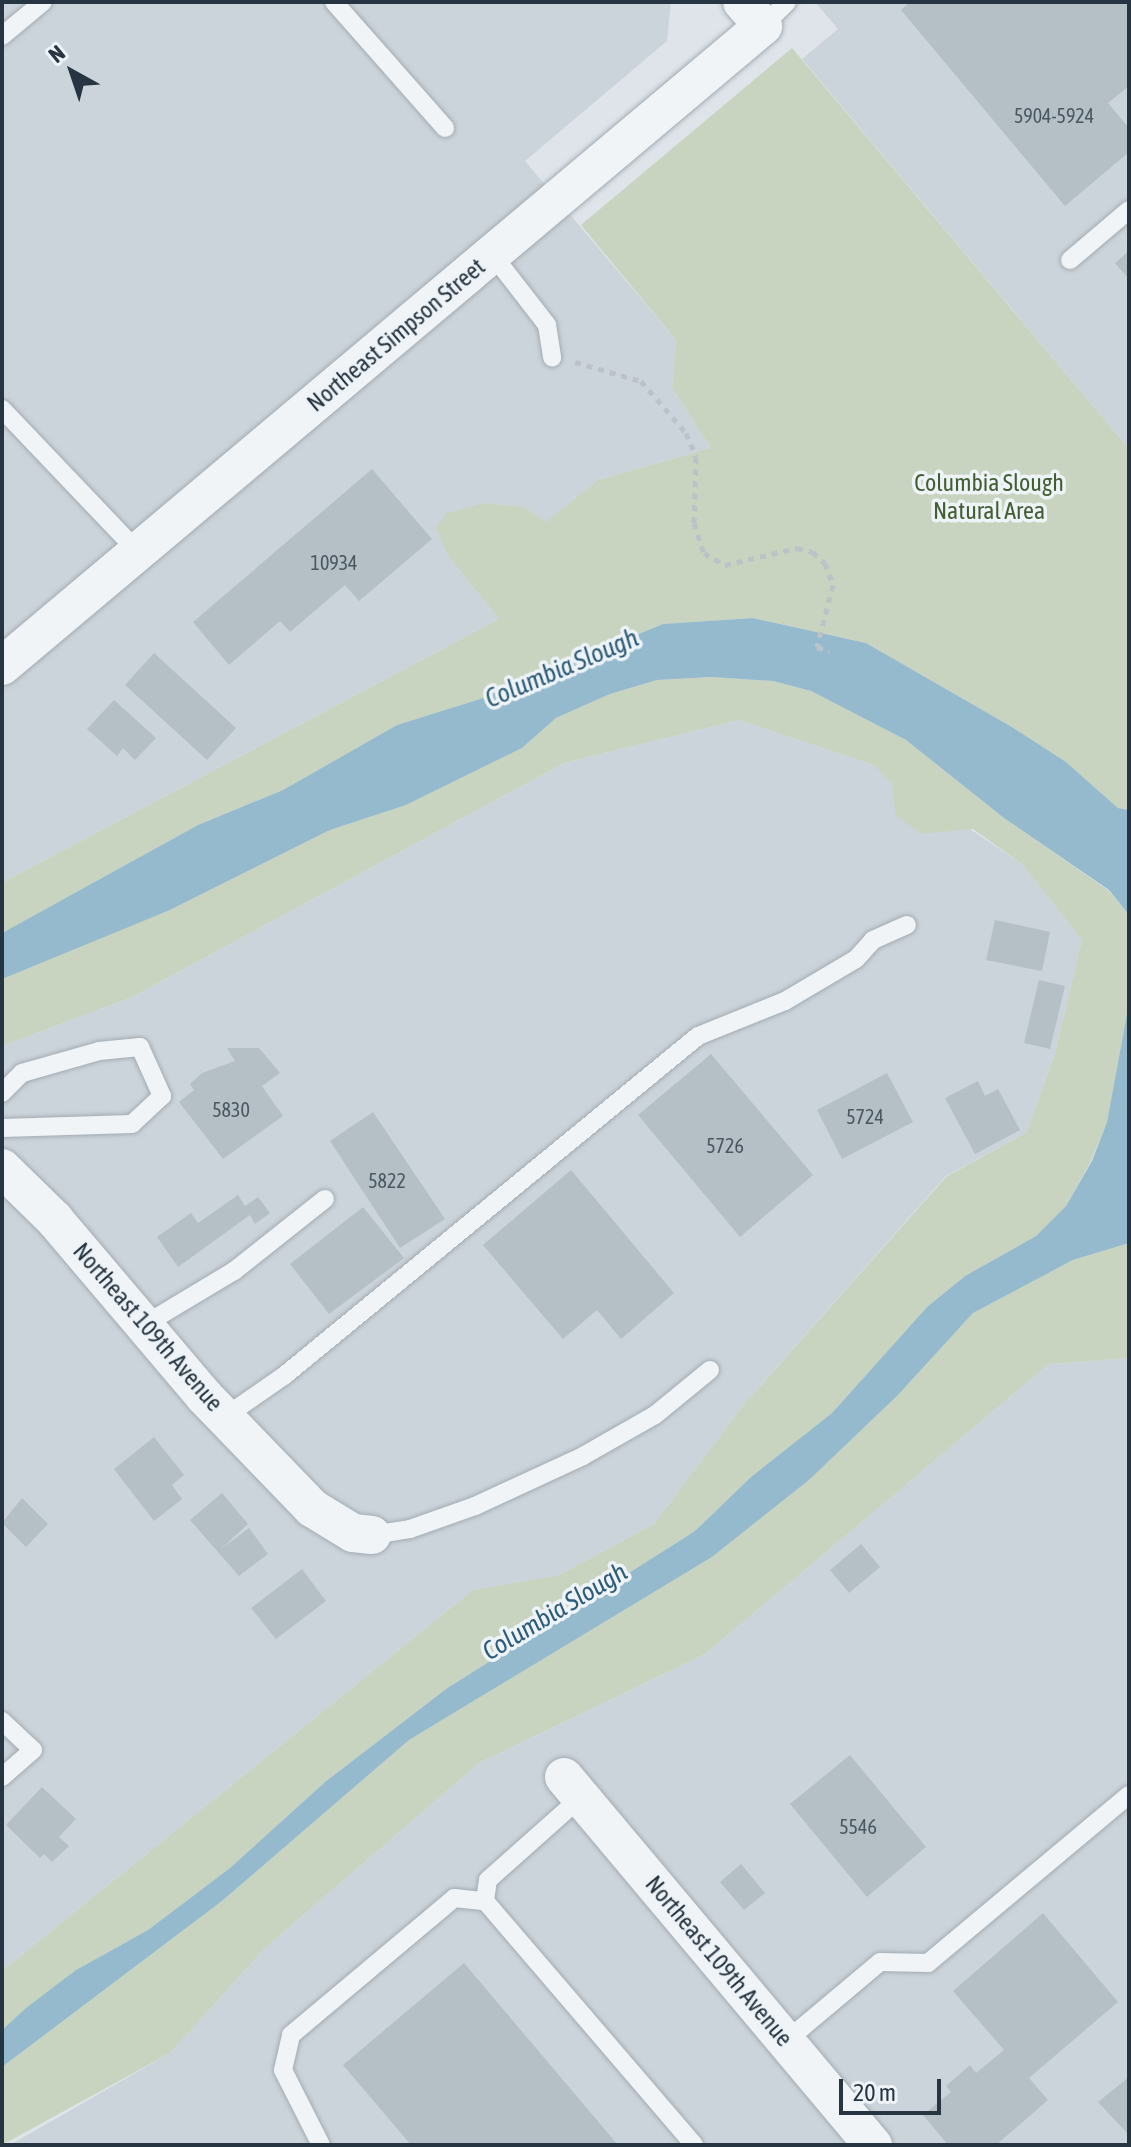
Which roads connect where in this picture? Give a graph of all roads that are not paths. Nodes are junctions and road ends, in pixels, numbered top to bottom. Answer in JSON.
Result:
{"nodes":[{"id":1,"x":43,"y":2,"type":"edge"},
{"id":2,"x":334,"y":2,"type":"edge"},
{"id":3,"x":764,"y":10,"type":"edge"},
{"id":4,"x":2,"y":36,"type":"edge"},
{"id":5,"x":445,"y":128,"type":"dead end"},
{"id":6,"x":1129,"y":210,"type":"edge"},
{"id":7,"x":492,"y":254,"type":"junction"},
{"id":8,"x":1070,"y":260,"type":"dead end"},
{"id":9,"x":552,"y":358,"type":"road end"},
{"id":10,"x":2,"y":409,"type":"edge"},
{"id":11,"x":138,"y":552,"type":"junction"},
{"id":12,"x":2,"y":666,"type":"edge"},
{"id":13,"x":907,"y":925,"type":"dead end"},
{"id":14,"x":2,"y":1093,"type":"edge"},
{"id":15,"x":2,"y":1128,"type":"edge"},
{"id":16,"x":2,"y":1168,"type":"edge"},
{"id":17,"x":325,"y":1199,"type":"dead end"},
{"id":18,"x":144,"y":1325,"type":"junction"},
{"id":19,"x":710,"y":1370,"type":"dead end"},
{"id":20,"x":226,"y":1416,"type":"junction"},
{"id":21,"x":372,"y":1535,"type":"joint"},
{"id":22,"x":2,"y":1721,"type":"edge"},
{"id":23,"x":2,"y":1777,"type":"edge"},
{"id":24,"x":572,"y":1787,"type":"joint"},
{"id":25,"x":1129,"y":1795,"type":"edge"},
{"id":26,"x":485,"y":1901,"type":"junction"},
{"id":27,"x":786,"y":2041,"type":"junction"},
{"id":28,"x":867,"y":2143,"type":"edge"},
{"id":29,"x":321,"y":2145,"type":"edge"},
{"id":30,"x":694,"y":2145,"type":"edge"}],
"edges":[{"from":1,"to":4,"type":"lane"},
{"from":2,"to":5,"type":"lane"},
{"from":3,"to":7,"type":"street","name":"Northeast Simpson Street"},
{"from":6,"to":8,"type":"lane"},
{"from":7,"to":9,"type":"lane"},
{"from":7,"to":11,"type":"street","name":"Northeast Simpson Street"},
{"from":10,"to":11,"type":"lane"},
{"from":11,"to":12,"type":"street","name":"Northeast Simpson Street"},
{"from":13,"to":20,"type":"lane"},
{"from":14,"to":15,"type":"lane"},
{"from":16,"to":18,"type":"street","name":"Northeast 109th Avenue"},
{"from":17,"to":18,"type":"lane"},
{"from":18,"to":20,"type":"street","name":"Northeast 109th Avenue"},
{"from":19,"to":21,"type":"lane"},
{"from":20,"to":21,"type":"street","name":"Northeast 109th Avenue"},
{"from":22,"to":23,"type":"lane"},
{"from":24,"to":26,"type":"lane"},
{"from":24,"to":27,"type":"street","name":"Northeast 109th Avenue"},
{"from":25,"to":27,"type":"lane"},
{"from":26,"to":29,"type":"lane"},
{"from":26,"to":30,"type":"lane"},
{"from":27,"to":28,"type":"street","name":"Northeast 109th Avenue"}]}
